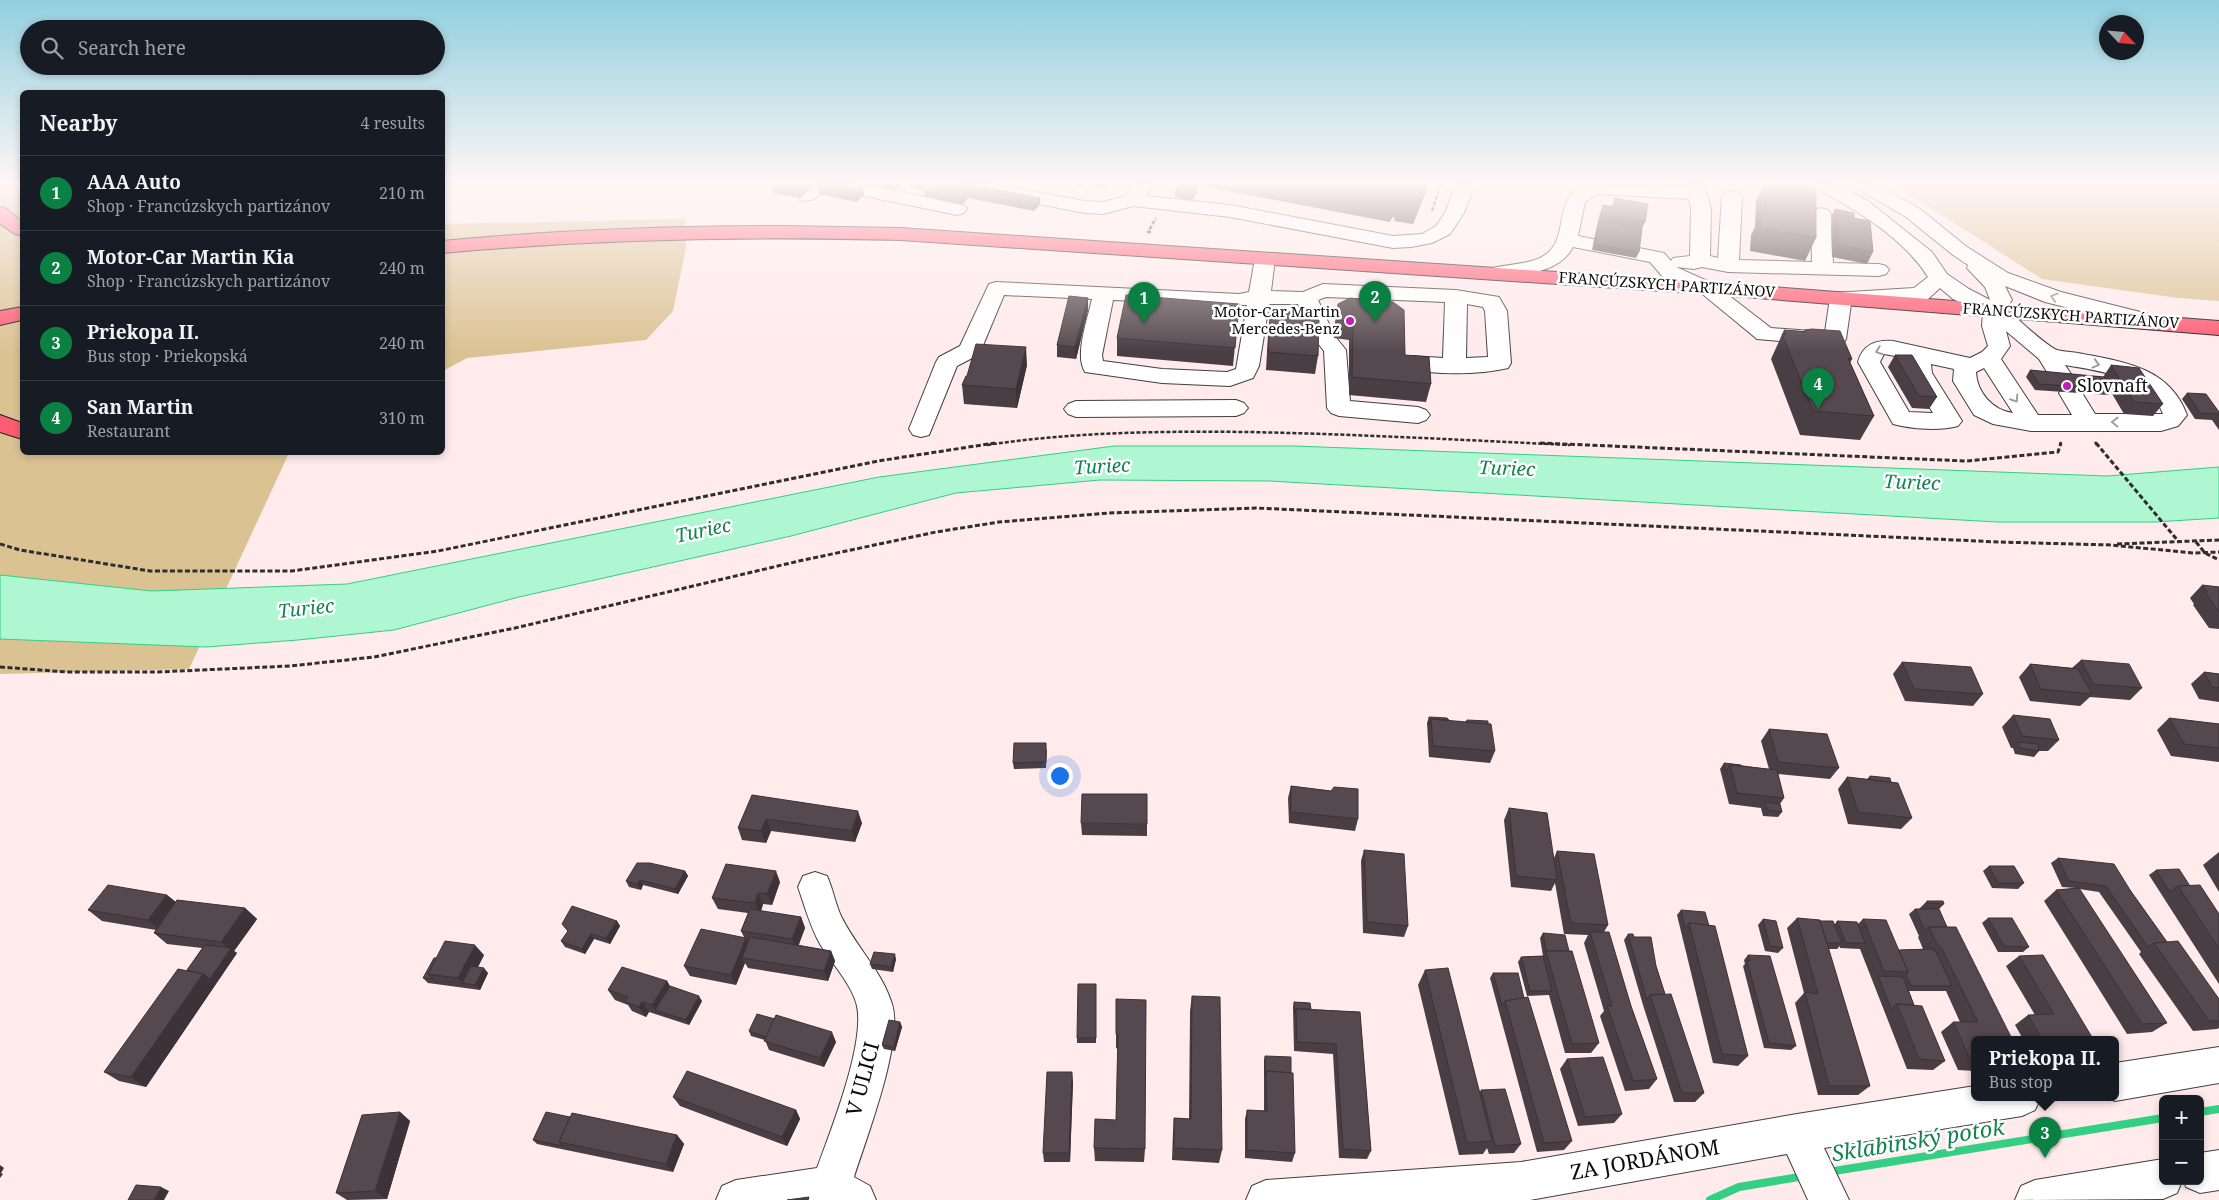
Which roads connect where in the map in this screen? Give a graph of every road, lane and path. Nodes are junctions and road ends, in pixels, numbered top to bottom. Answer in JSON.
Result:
{"nodes":[{"id":1,"x":534,"y":240,"type":"edge"},
{"id":2,"x":984,"y":240,"type":"edge"},
{"id":3,"x":1382,"y":240,"type":"edge"},
{"id":4,"x":1423,"y":240,"type":"edge"},
{"id":5,"x":1568,"y":240,"type":"joint"},
{"id":6,"x":1699,"y":240,"type":"edge"},
{"id":7,"x":1730,"y":240,"type":"edge"},
{"id":8,"x":1822,"y":240,"type":"edge"},
{"id":9,"x":1907,"y":240,"type":"edge"},
{"id":10,"x":1946,"y":240,"type":"edge"},
{"id":11,"x":516,"y":241,"type":"junction"},
{"id":12,"x":445,"y":247,"type":"edge"},
{"id":13,"x":1960,"y":252,"type":"junction"},
{"id":14,"x":1657,"y":257,"type":"junction"},
{"id":15,"x":1265,"y":260,"type":"junction"},
{"id":16,"x":1698,"y":260,"type":"junction"},
{"id":17,"x":445,"y":264,"type":"edge"},
{"id":18,"x":1728,"y":266,"type":"junction"},
{"id":19,"x":1823,"y":267,"type":"junction"},
{"id":20,"x":1878,"y":270,"type":"dead end"},
{"id":21,"x":1496,"y":274,"type":"junction"},
{"id":22,"x":1939,"y":278,"type":"junction"},
{"id":23,"x":1707,"y":288,"type":"junction"},
{"id":24,"x":1104,"y":294,"type":"junction"},
{"id":25,"x":1456,"y":296,"type":"junction"},
{"id":26,"x":1260,"y":298,"type":"junction"},
{"id":27,"x":1306,"y":298,"type":"junction"},
{"id":28,"x":1841,"y":298,"type":"junction"},
{"id":29,"x":1994,"y":310,"type":"junction"},
{"id":30,"x":20,"y":314,"type":"edge"},
{"id":31,"x":0,"y":318,"type":"edge"},
{"id":32,"x":2152,"y":322,"type":"junction"},
{"id":33,"x":2219,"y":328,"type":"edge"},
{"id":34,"x":1835,"y":339,"type":"junction"},
{"id":35,"x":2048,"y":355,"type":"junction"},
{"id":36,"x":1980,"y":361,"type":"junction"},
{"id":37,"x":1412,"y":363,"type":"edge"},
{"id":38,"x":1454,"y":366,"type":"junction"},
{"id":39,"x":1136,"y":372,"type":"junction"},
{"id":40,"x":1135,"y":408,"type":"junction"},
{"id":41,"x":1236,"y":408,"type":"dead end"},
{"id":42,"x":1076,"y":409,"type":"dead end"},
{"id":43,"x":1418,"y":415,"type":"dead end"},
{"id":44,"x":0,"y":423,"type":"edge"},
{"id":45,"x":2031,"y":423,"type":"junction"},
{"id":46,"x":20,"y":429,"type":"edge"},
{"id":47,"x":921,"y":429,"type":"dead end"},
{"id":48,"x":2091,"y":431,"type":"junction"},
{"id":49,"x":2061,"y":439,"type":"dead end"},
{"id":50,"x":2219,"y":540,"type":"edge"},
{"id":51,"x":2196,"y":541,"type":"junction"},
{"id":52,"x":2179,"y":542,"type":"junction"},
{"id":53,"x":0,"y":544,"type":"edge"},
{"id":54,"x":2111,"y":545,"type":"junction"},
{"id":55,"x":2205,"y":552,"type":"junction"},
{"id":56,"x":2219,"y":552,"type":"edge"},
{"id":57,"x":2219,"y":560,"type":"edge"},
{"id":58,"x":0,"y":667,"type":"edge"},
{"id":59,"x":815,"y":887,"type":"dead end"},
{"id":60,"x":2219,"y":1065,"type":"edge"},
{"id":61,"x":2119,"y":1081,"type":"edge"},
{"id":62,"x":1997,"y":1101,"type":"edge"},
{"id":63,"x":1796,"y":1133,"type":"junction"},
{"id":64,"x":2219,"y":1170,"type":"edge"},
{"id":65,"x":2204,"y":1172,"type":"edge"},
{"id":66,"x":2159,"y":1180,"type":"edge"},
{"id":67,"x":843,"y":1193,"type":"edge"},
{"id":68,"x":736,"y":1200,"type":"edge"},
{"id":69,"x":1266,"y":1200,"type":"edge"},
{"id":70,"x":1828,"y":1200,"type":"edge"},
{"id":71,"x":2035,"y":1200,"type":"edge"}],
"edges":[{"from":1,"to":11,"type":"main road","name":"FRANCÚZSKYCH PARTIZÁNOV"},
{"from":2,"to":15,"type":"main road","name":"FRANCÚZSKYCH PARTIZÁNOV"},
{"from":3,"to":4,"type":"street"},
{"from":5,"to":14,"type":"street"},
{"from":5,"to":21,"type":"street"},
{"from":6,"to":16,"type":"street"},
{"from":7,"to":18,"type":"street"},
{"from":8,"to":19,"type":"street"},
{"from":9,"to":22,"type":"street"},
{"from":10,"to":13,"type":"street"},
{"from":11,"to":12,"type":"main road"},
{"from":11,"to":17,"type":"main road"},
{"from":13,"to":29,"type":"street"},
{"from":32,"to":13,"type":"street","one_way":true},
{"from":14,"to":16,"type":"street"},
{"from":14,"to":23,"type":"street"},
{"from":15,"to":21,"type":"main road","name":"FRANCÚZSKYCH PARTIZÁNOV"},
{"from":15,"to":26,"type":"street"},
{"from":16,"to":18,"type":"street"},
{"from":18,"to":19,"type":"street"},
{"from":19,"to":20,"type":"street"},
{"from":21,"to":23,"type":"main road","name":"FRANCÚZSKYCH PARTIZÁNOV"},
{"from":22,"to":28,"type":"street"},
{"from":22,"to":29,"type":"street"},
{"from":23,"to":28,"type":"main road","name":"FRANCÚZSKYCH PARTIZÁNOV"},
{"from":23,"to":34,"type":"street"},
{"from":24,"to":26,"type":"street"},
{"from":24,"to":39,"type":"street"},
{"from":24,"to":47,"type":"street"},
{"from":25,"to":27,"type":"street"},
{"from":25,"to":38,"type":"street"},
{"from":25,"to":38,"type":"street"},
{"from":26,"to":27,"type":"street"},
{"from":26,"to":39,"type":"street"},
{"from":27,"to":43,"type":"street"},
{"from":28,"to":29,"type":"main road","name":"FRANCÚZSKYCH PARTIZÁNOV"},
{"from":28,"to":34,"type":"street"},
{"from":29,"to":32,"type":"main road","name":"FRANCÚZSKYCH PARTIZÁNOV"},
{"from":29,"to":35,"type":"street"},
{"from":29,"to":36,"type":"street"},
{"from":30,"to":31,"type":"main road"},
{"from":32,"to":33,"type":"main road","name":"FRANCÚZSKYCH PARTIZÁNOV"},
{"from":34,"to":36,"type":"street"},
{"from":35,"to":48,"type":"street"},
{"from":35,"to":48,"type":"street","one_way":true},
{"from":36,"to":45,"type":"street","one_way":true},
{"from":36,"to":45,"type":"street"},
{"from":37,"to":38,"type":"street"},
{"from":39,"to":40,"type":"street"},
{"from":40,"to":41,"type":"street"},
{"from":40,"to":42,"type":"street"},
{"from":44,"to":46,"type":"main road"},
{"from":45,"to":48,"type":"street"},
{"from":48,"to":52,"type":"path"},
{"from":49,"to":53,"type":"path"},
{"from":50,"to":51,"type":"path"},
{"from":51,"to":52,"type":"path"},
{"from":51,"to":55,"type":"path"},
{"from":52,"to":54,"type":"path"},
{"from":54,"to":55,"type":"path"},
{"from":54,"to":58,"type":"path"},
{"from":55,"to":56,"type":"path"},
{"from":55,"to":57,"type":"path"},
{"from":59,"to":67,"type":"street","name":"V ULICI"},
{"from":60,"to":61,"type":"street"},
{"from":62,"to":63,"type":"street","name":"ZA JORDÁNOM"},
{"from":63,"to":69,"type":"street","name":"ZA JORDÁNOM"},
{"from":63,"to":70,"type":"street"},
{"from":64,"to":65,"type":"street"},
{"from":66,"to":71,"type":"street"},
{"from":67,"to":68,"type":"street","name":"V ULICI"}]}
